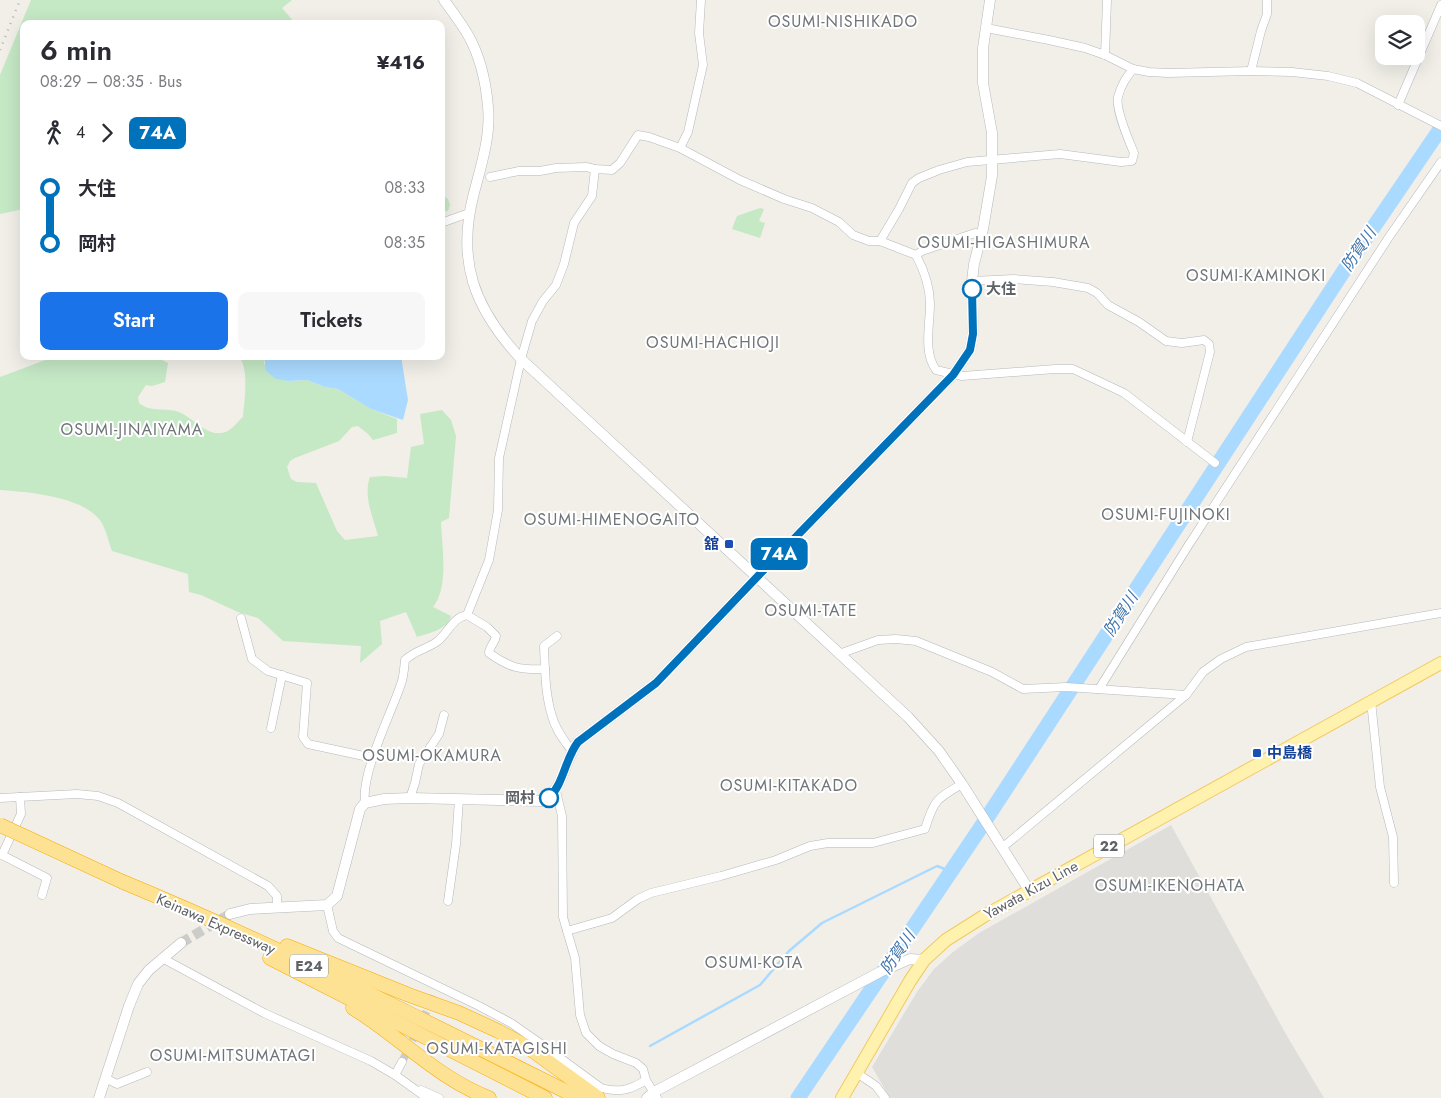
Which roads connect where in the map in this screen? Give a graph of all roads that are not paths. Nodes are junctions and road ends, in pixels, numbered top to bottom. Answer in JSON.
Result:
{"nodes":[{"id":1,"x":444,"y":0,"type":"edge"},
{"id":2,"x":701,"y":0,"type":"edge"},
{"id":3,"x":990,"y":0,"type":"edge"},
{"id":4,"x":1107,"y":0,"type":"edge"},
{"id":5,"x":1267,"y":0,"type":"edge"},
{"id":6,"x":1441,"y":5,"type":"edge"},
{"id":7,"x":986,"y":28,"type":"junction"},
{"id":8,"x":1105,"y":55,"type":"junction"},
{"id":9,"x":1133,"y":69,"type":"junction"},
{"id":10,"x":1251,"y":71,"type":"junction"},
{"id":11,"x":1398,"y":105,"type":"junction"},
{"id":12,"x":1439,"y":125,"type":"edge"},
{"id":13,"x":680,"y":148,"type":"junction"},
{"id":14,"x":992,"y":160,"type":"junction"},
{"id":15,"x":1441,"y":162,"type":"edge"},
{"id":16,"x":595,"y":169,"type":"junction"},
{"id":17,"x":490,"y":177,"type":"dead end"},
{"id":18,"x":469,"y":213,"type":"junction"},
{"id":19,"x":445,"y":222,"type":"edge"},
{"id":20,"x":982,"y":234,"type":"junction"},
{"id":21,"x":880,"y":241,"type":"junction"},
{"id":22,"x":916,"y":255,"type":"junction"},
{"id":23,"x":972,"y":281,"type":"junction"},
{"id":24,"x":521,"y":359,"type":"junction"},
{"id":25,"x":953,"y":375,"type":"junction"},
{"id":26,"x":1187,"y":442,"type":"junction"},
{"id":27,"x":1216,"y":463,"type":"dead end"},
{"id":28,"x":757,"y":577,"type":"junction"},
{"id":29,"x":1441,"y":613,"type":"edge"},
{"id":30,"x":467,"y":615,"type":"junction"},
{"id":31,"x":241,"y":618,"type":"dead end"},
{"id":32,"x":557,"y":636,"type":"dead end"},
{"id":33,"x":839,"y":654,"type":"junction"},
{"id":34,"x":1441,"y":663,"type":"edge"},
{"id":35,"x":545,"y":669,"type":"junction"},
{"id":36,"x":282,"y":675,"type":"junction"},
{"id":37,"x":1099,"y":689,"type":"junction"},
{"id":38,"x":1186,"y":695,"type":"junction"},
{"id":39,"x":1372,"y":702,"type":"junction"},
{"id":40,"x":444,"y":715,"type":"dead end"},
{"id":41,"x":271,"y":728,"type":"dead end"},
{"id":42,"x":571,"y":750,"type":"junction"},
{"id":43,"x":373,"y":758,"type":"junction"},
{"id":44,"x":962,"y":784,"type":"junction"},
{"id":45,"x":556,"y":791,"type":"junction"},
{"id":46,"x":20,"y":797,"type":"junction"},
{"id":47,"x":0,"y":798,"type":"edge"},
{"id":48,"x":410,"y":798,"type":"junction"},
{"id":49,"x":459,"y":799,"type":"junction"},
{"id":50,"x":365,"y":803,"type":"junction"},
{"id":51,"x":0,"y":824,"type":"edge"},
{"id":52,"x":1003,"y":847,"type":"junction"},
{"id":53,"x":1,"y":854,"type":"edge"},
{"id":54,"x":122,"y":882,"type":"junction"},
{"id":55,"x":1394,"y":883,"type":"dead end"},
{"id":56,"x":1029,"y":890,"type":"junction"},
{"id":57,"x":42,"y":895,"type":"dead end"},
{"id":58,"x":448,"y":901,"type":"dead end"},
{"id":59,"x":170,"y":902,"type":"junction"},
{"id":60,"x":327,"y":905,"type":"junction"},
{"id":61,"x":277,"y":907,"type":"junction"},
{"id":62,"x":230,"y":914,"type":"tunnel mouth"},
{"id":63,"x":567,"y":931,"type":"junction"},
{"id":64,"x":181,"y":943,"type":"tunnel mouth"},
{"id":65,"x":162,"y":958,"type":"junction"},
{"id":66,"x":273,"y":959,"type":"junction"},
{"id":67,"x":924,"y":960,"type":"junction"},
{"id":68,"x":438,"y":987,"type":"junction"},
{"id":69,"x":434,"y":996,"type":"tunnel mouth"},
{"id":70,"x":402,"y":1062,"type":"tunnel mouth"},
{"id":71,"x":147,"y":1072,"type":"dead end"},
{"id":72,"x":857,"y":1073,"type":"junction"},
{"id":73,"x":395,"y":1075,"type":"junction"},
{"id":74,"x":105,"y":1078,"type":"junction"},
{"id":75,"x":646,"y":1080,"type":"junction"},
{"id":76,"x":404,"y":1082,"type":"junction"},
{"id":77,"x":577,"y":1083,"type":"junction"},
{"id":78,"x":652,"y":1096,"type":"edge"},
{"id":79,"x":99,"y":1098,"type":"edge"},
{"id":80,"x":427,"y":1098,"type":"edge"},
{"id":81,"x":439,"y":1098,"type":"edge"},
{"id":82,"x":489,"y":1098,"type":"edge"},
{"id":83,"x":545,"y":1098,"type":"edge"},
{"id":84,"x":579,"y":1098,"type":"edge"},
{"id":85,"x":583,"y":1098,"type":"edge"},
{"id":86,"x":598,"y":1098,"type":"edge"},
{"id":87,"x":842,"y":1098,"type":"edge"},
{"id":88,"x":885,"y":1098,"type":"edge"}],
"edges":[{"from":1,"to":18,"type":"street"},
{"from":2,"to":13,"type":"street"},
{"from":3,"to":7,"type":"street"},
{"from":4,"to":8,"type":"street"},
{"from":5,"to":10,"type":"street"},
{"from":6,"to":11,"type":"street"},
{"from":7,"to":8,"type":"street"},
{"from":7,"to":14,"type":"street"},
{"from":8,"to":9,"type":"street"},
{"from":9,"to":10,"type":"street"},
{"from":9,"to":14,"type":"street"},
{"from":10,"to":11,"type":"street"},
{"from":11,"to":12,"type":"street"},
{"from":13,"to":16,"type":"street"},
{"from":13,"to":21,"type":"street"},
{"from":14,"to":20,"type":"street"},
{"from":14,"to":21,"type":"street"},
{"from":15,"to":37,"type":"street"},
{"from":16,"to":17,"type":"street"},
{"from":16,"to":24,"type":"street"},
{"from":18,"to":19,"type":"street"},
{"from":18,"to":24,"type":"street"},
{"from":20,"to":22,"type":"street"},
{"from":20,"to":23,"type":"street"},
{"from":21,"to":22,"type":"street"},
{"from":22,"to":25,"type":"street"},
{"from":23,"to":25,"type":"street"},
{"from":23,"to":26,"type":"street"},
{"from":24,"to":28,"type":"street"},
{"from":24,"to":30,"type":"street"},
{"from":25,"to":26,"type":"street"},
{"from":25,"to":28,"type":"street"},
{"from":26,"to":27,"type":"street"},
{"from":28,"to":33,"type":"street"},
{"from":28,"to":42,"type":"street"},
{"from":29,"to":38,"type":"street"},
{"from":30,"to":35,"type":"street"},
{"from":30,"to":43,"type":"street"},
{"from":31,"to":36,"type":"street"},
{"from":32,"to":35,"type":"street"},
{"from":33,"to":37,"type":"street"},
{"from":33,"to":44,"type":"street"},
{"from":34,"to":39,"type":"main road","name":"Yawata Kizu Line","number":"22"},
{"from":35,"to":42,"type":"street"},
{"from":36,"to":41,"type":"street"},
{"from":36,"to":43,"type":"street"},
{"from":37,"to":38,"type":"street"},
{"from":38,"to":52,"type":"street"},
{"from":39,"to":55,"type":"street"},
{"from":39,"to":56,"type":"main road","name":"Yawata Kizu Line","number":"22"},
{"from":40,"to":48,"type":"street"},
{"from":42,"to":45,"type":"street"},
{"from":43,"to":50,"type":"street"},
{"from":44,"to":52,"type":"street"},
{"from":44,"to":63,"type":"street"},
{"from":45,"to":49,"type":"street"},
{"from":45,"to":63,"type":"street"},
{"from":46,"to":47,"type":"street"},
{"from":46,"to":53,"type":"street"},
{"from":46,"to":61,"type":"street"},
{"from":48,"to":49,"type":"street"},
{"from":48,"to":50,"type":"street"},
{"from":49,"to":58,"type":"street"},
{"from":50,"to":60,"type":"street"},
{"from":51,"to":54,"type":"highway","name":"Keinawa Expressway","number":"E24","bridge":true},
{"from":52,"to":56,"type":"street"},
{"from":53,"to":57,"type":"street"},
{"from":54,"to":59,"type":"highway","name":"Keinawa Expressway","number":"E24"},
{"from":54,"to":66,"type":"highway","name":"Keinawa Expressway","number":"E24"},
{"from":56,"to":67,"type":"main road","name":"Yawata Kizu Line","number":"22"},
{"from":59,"to":77,"type":"highway"},
{"from":59,"to":84,"type":"highway","name":"Keinawa Expressway","number":"E24"},
{"from":60,"to":61,"type":"street"},
{"from":60,"to":68,"type":"street"},
{"from":61,"to":62,"type":"street"},
{"from":63,"to":75,"type":"street"},
{"from":64,"to":65,"type":"street"},
{"from":65,"to":73,"type":"street"},
{"from":65,"to":74,"type":"street"},
{"from":66,"to":82,"type":"highway"},
{"from":66,"to":83,"type":"highway","name":"Keinawa Expressway","number":"E24"},
{"from":67,"to":72,"type":"main road","name":"Yawata Kizu Line","number":"22"},
{"from":67,"to":78,"type":"street"},
{"from":68,"to":69,"type":"street"},
{"from":68,"to":75,"type":"street"},
{"from":70,"to":73,"type":"street"},
{"from":71,"to":74,"type":"street"},
{"from":72,"to":87,"type":"main road","name":"Yawata Kizu Line","number":"22"},
{"from":72,"to":88,"type":"street"},
{"from":73,"to":76,"type":"street"},
{"from":74,"to":79,"type":"street"},
{"from":75,"to":78,"type":"street"},
{"from":76,"to":80,"type":"street"},
{"from":76,"to":81,"type":"street"},
{"from":77,"to":85,"type":"highway"},
{"from":77,"to":86,"type":"highway"}]}
